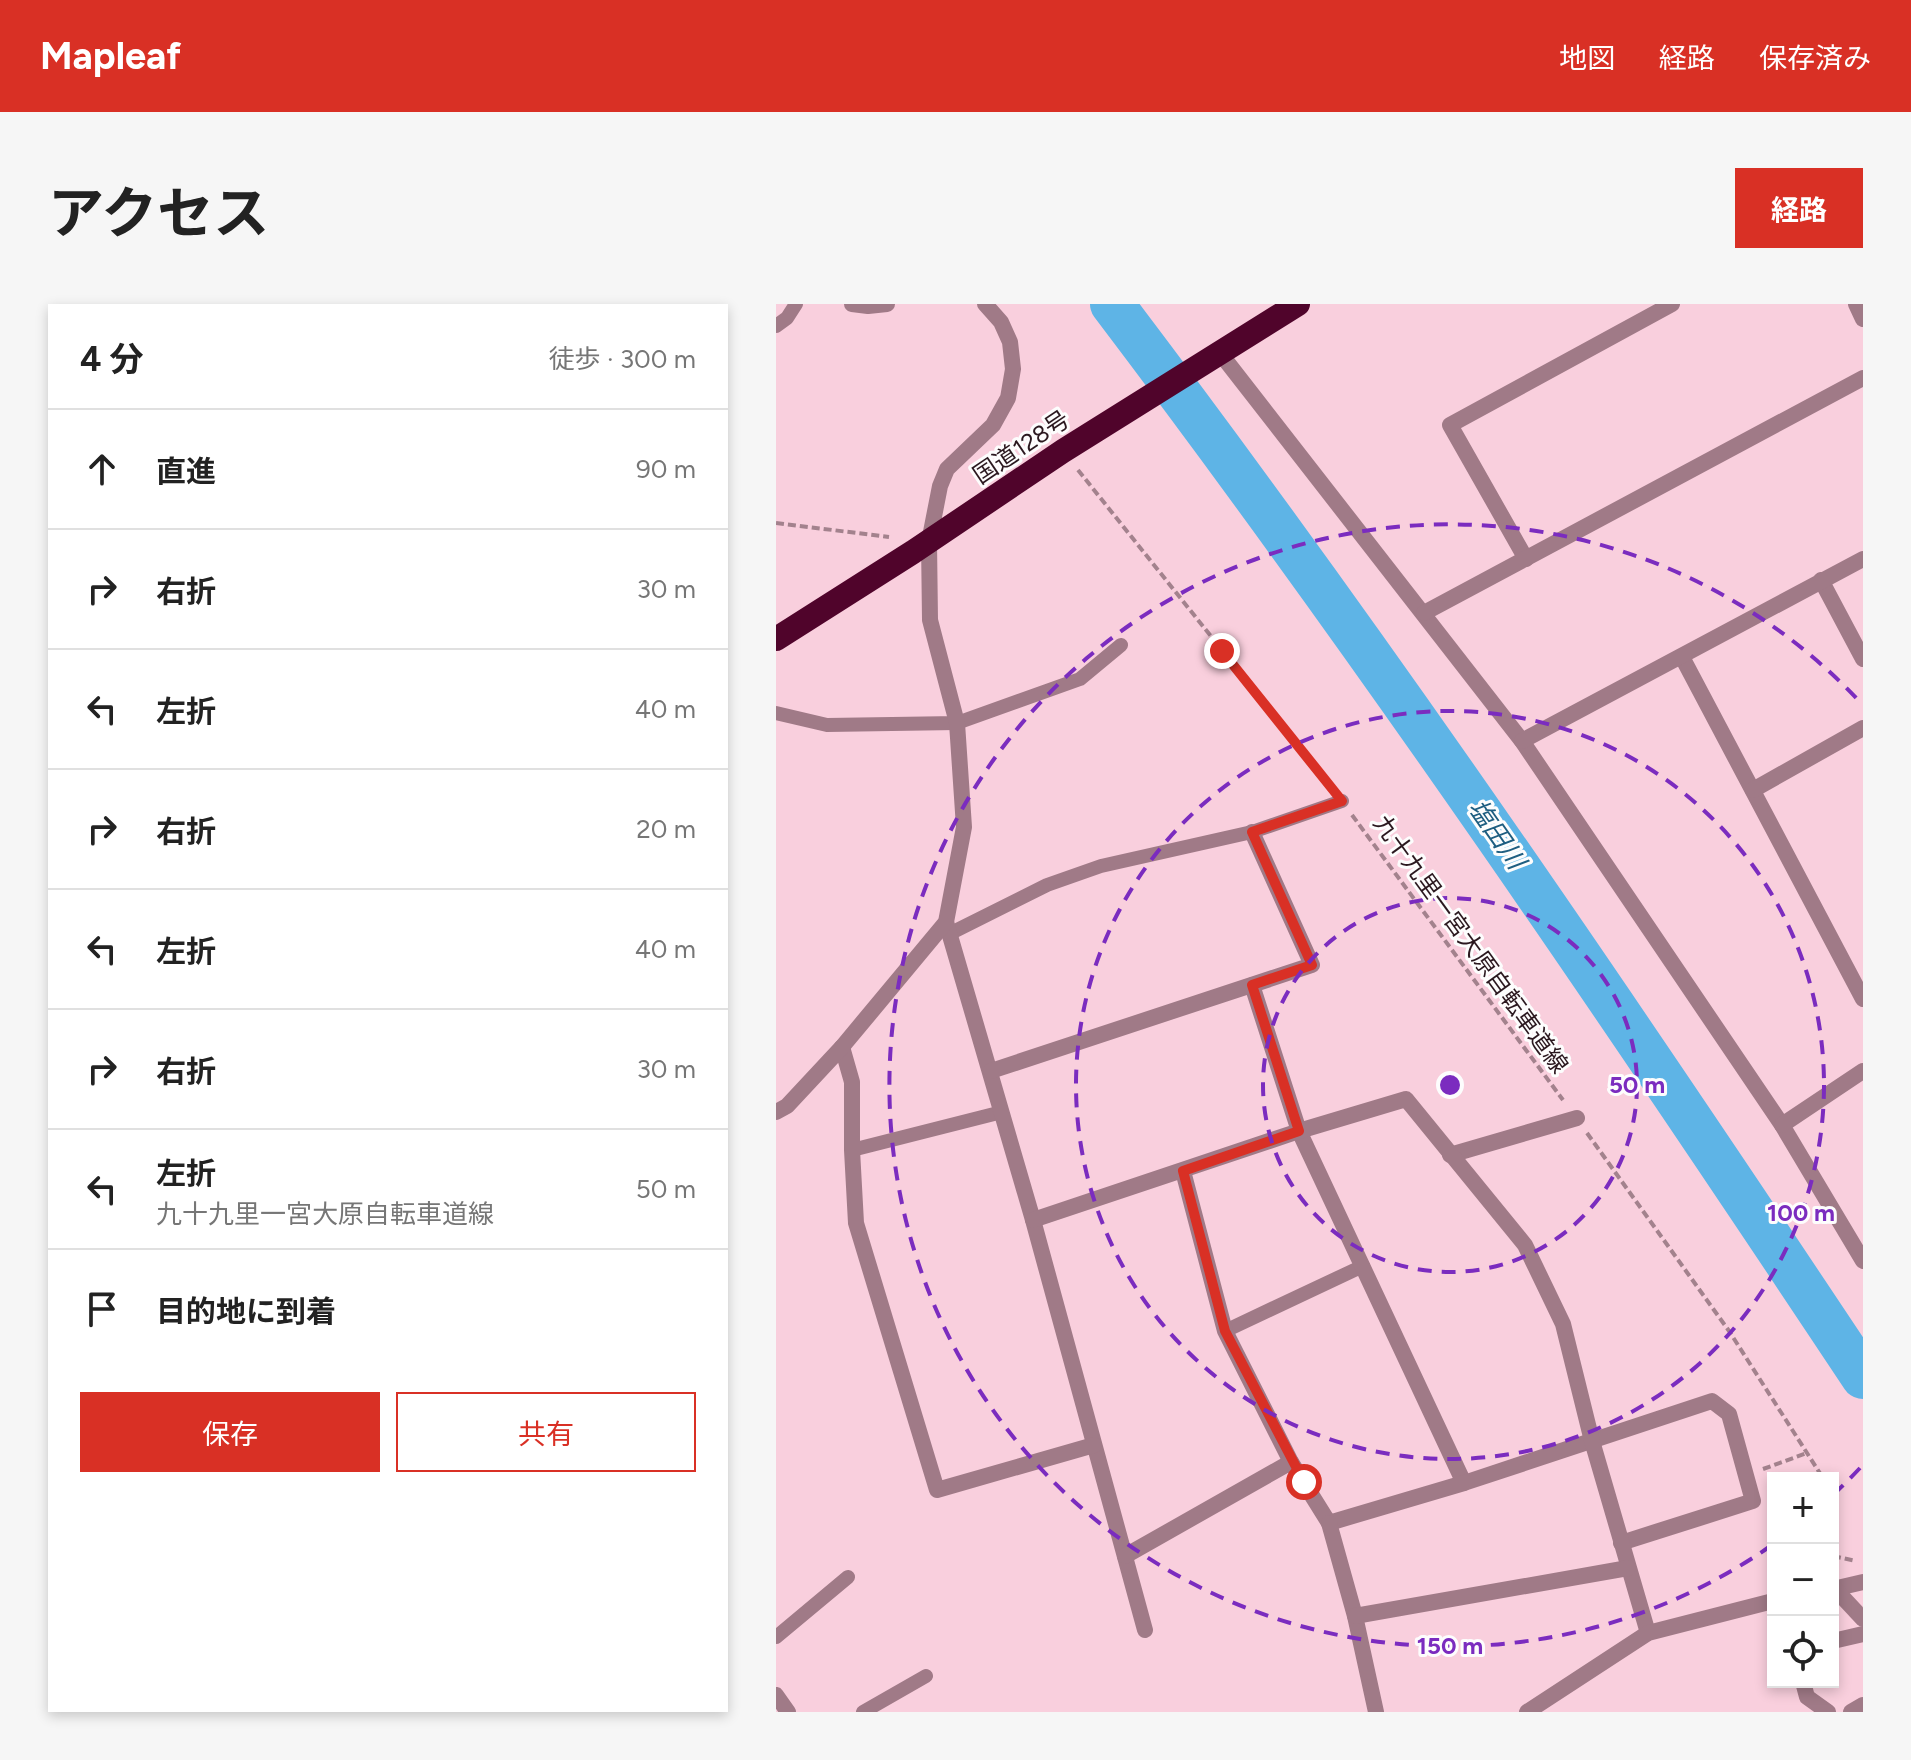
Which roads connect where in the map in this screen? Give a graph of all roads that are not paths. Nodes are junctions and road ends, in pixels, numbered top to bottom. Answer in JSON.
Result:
{"nodes":[{"id":1,"x":796,"y":304,"type":"edge"},
{"id":2,"x":852,"y":304,"type":"edge"},
{"id":3,"x":887,"y":304,"type":"edge"},
{"id":4,"x":985,"y":304,"type":"edge"},
{"id":5,"x":1298,"y":304,"type":"edge"},
{"id":6,"x":1672,"y":304,"type":"edge"},
{"id":7,"x":1856,"y":304,"type":"edge"},
{"id":8,"x":1863,"y":319,"type":"edge"},
{"id":9,"x":776,"y":326,"type":"edge"},
{"id":10,"x":1220,"y":353,"type":"junction"},
{"id":11,"x":1863,"y":378,"type":"edge"},
{"id":12,"x":929,"y":542,"type":"junction"},
{"id":13,"x":1526,"y":559,"type":"junction"},
{"id":14,"x":1863,"y":559,"type":"edge"},
{"id":15,"x":1821,"y":580,"type":"junction"},
{"id":16,"x":1424,"y":613,"type":"junction"},
{"id":17,"x":776,"y":639,"type":"edge"},
{"id":18,"x":1121,"y":645,"type":"dead end"},
{"id":19,"x":1682,"y":657,"type":"junction"},
{"id":20,"x":1863,"y":659,"type":"edge"},
{"id":21,"x":776,"y":713,"type":"edge"},
{"id":22,"x":957,"y":723,"type":"junction"},
{"id":23,"x":1863,"y":728,"type":"edge"},
{"id":24,"x":1522,"y":741,"type":"junction"},
{"id":25,"x":1753,"y":790,"type":"junction"},
{"id":26,"x":1342,"y":801,"type":"road end"},
{"id":27,"x":1252,"y":832,"type":"junction"},
{"id":28,"x":948,"y":928,"type":"junction"},
{"id":29,"x":1252,"y":985,"type":"junction"},
{"id":30,"x":1863,"y":999,"type":"edge"},
{"id":31,"x":842,"y":1047,"type":"junction"},
{"id":32,"x":991,"y":1071,"type":"junction"},
{"id":33,"x":1863,"y":1071,"type":"edge"},
{"id":34,"x":776,"y":1112,"type":"edge"},
{"id":35,"x":1002,"y":1112,"type":"junction"},
{"id":36,"x":1577,"y":1118,"type":"road end"},
{"id":37,"x":1782,"y":1125,"type":"junction"},
{"id":38,"x":1299,"y":1131,"type":"junction"},
{"id":39,"x":852,"y":1150,"type":"junction"},
{"id":40,"x":1450,"y":1155,"type":"junction"},
{"id":41,"x":1183,"y":1171,"type":"junction"},
{"id":42,"x":1033,"y":1220,"type":"junction"},
{"id":43,"x":1863,"y":1261,"type":"edge"},
{"id":44,"x":1363,"y":1266,"type":"junction"},
{"id":45,"x":1225,"y":1331,"type":"junction"},
{"id":46,"x":1592,"y":1441,"type":"junction"},
{"id":47,"x":1094,"y":1445,"type":"junction"},
{"id":48,"x":1291,"y":1462,"type":"junction"},
{"id":49,"x":1464,"y":1483,"type":"junction"},
{"id":50,"x":1329,"y":1523,"type":"junction"},
{"id":51,"x":1621,"y":1543,"type":"junction"},
{"id":52,"x":1125,"y":1556,"type":"junction"},
{"id":53,"x":1628,"y":1568,"type":"junction"},
{"id":54,"x":848,"y":1577,"type":"dead end"},
{"id":55,"x":1863,"y":1582,"type":"edge"},
{"id":56,"x":1839,"y":1588,"type":"edge"},
{"id":57,"x":1839,"y":1594,"type":"edge"},
{"id":58,"x":1767,"y":1603,"type":"edge"},
{"id":59,"x":1355,"y":1616,"type":"junction"},
{"id":60,"x":1863,"y":1619,"type":"edge"},
{"id":61,"x":1145,"y":1630,"type":"dead end"},
{"id":62,"x":1648,"y":1633,"type":"junction"},
{"id":63,"x":1863,"y":1634,"type":"edge"},
{"id":64,"x":776,"y":1637,"type":"edge"},
{"id":65,"x":1839,"y":1640,"type":"edge"},
{"id":66,"x":926,"y":1676,"type":"dead end"},
{"id":67,"x":1805,"y":1688,"type":"edge"},
{"id":68,"x":776,"y":1695,"type":"edge"},
{"id":69,"x":1863,"y":1705,"type":"edge"},
{"id":70,"x":788,"y":1712,"type":"edge"},
{"id":71,"x":863,"y":1712,"type":"edge"},
{"id":72,"x":1376,"y":1712,"type":"edge"},
{"id":73,"x":1527,"y":1712,"type":"edge"},
{"id":74,"x":1828,"y":1712,"type":"edge"},
{"id":75,"x":1851,"y":1712,"type":"edge"}],
"edges":[{"from":1,"to":9,"type":"lane"},
{"from":2,"to":3,"type":"street"},
{"from":4,"to":12,"type":"street"},
{"from":5,"to":10,"type":"highway","name":"国道128号"},
{"from":6,"to":13,"type":"street"},
{"from":7,"to":8,"type":"street"},
{"from":10,"to":12,"type":"highway","name":"国道128号"},
{"from":10,"to":16,"type":"street"},
{"from":11,"to":13,"type":"street"},
{"from":12,"to":17,"type":"highway","name":"国道128号"},
{"from":12,"to":22,"type":"street"},
{"from":13,"to":16,"type":"street"},
{"from":14,"to":15,"type":"street"},
{"from":15,"to":19,"type":"street"},
{"from":15,"to":20,"type":"street"},
{"from":16,"to":24,"type":"street"},
{"from":18,"to":22,"type":"lane"},
{"from":19,"to":24,"type":"street"},
{"from":19,"to":25,"type":"street"},
{"from":21,"to":22,"type":"lane"},
{"from":22,"to":28,"type":"street"},
{"from":23,"to":25,"type":"street"},
{"from":24,"to":37,"type":"street"},
{"from":25,"to":30,"type":"street"},
{"from":26,"to":27,"type":"lane"},
{"from":27,"to":28,"type":"lane"},
{"from":27,"to":29,"type":"street"},
{"from":28,"to":31,"type":"street"},
{"from":28,"to":32,"type":"street"},
{"from":29,"to":32,"type":"street"},
{"from":29,"to":38,"type":"street"},
{"from":31,"to":34,"type":"street"},
{"from":31,"to":39,"type":"street"},
{"from":32,"to":35,"type":"street"},
{"from":33,"to":37,"type":"street"},
{"from":35,"to":39,"type":"lane"},
{"from":35,"to":42,"type":"street"},
{"from":36,"to":40,"type":"street"},
{"from":37,"to":43,"type":"street"},
{"from":38,"to":40,"type":"street"},
{"from":38,"to":41,"type":"street"},
{"from":38,"to":44,"type":"street"},
{"from":39,"to":47,"type":"street"},
{"from":40,"to":46,"type":"street"},
{"from":41,"to":42,"type":"street"},
{"from":41,"to":45,"type":"street"},
{"from":42,"to":47,"type":"street"},
{"from":44,"to":45,"type":"lane"},
{"from":44,"to":49,"type":"street"},
{"from":45,"to":48,"type":"street"},
{"from":46,"to":49,"type":"street"},
{"from":46,"to":51,"type":"street"},
{"from":46,"to":51,"type":"street"},
{"from":47,"to":52,"type":"street"},
{"from":48,"to":50,"type":"street"},
{"from":48,"to":52,"type":"street"},
{"from":49,"to":50,"type":"street"},
{"from":50,"to":59,"type":"street"},
{"from":51,"to":53,"type":"street"},
{"from":52,"to":61,"type":"street"},
{"from":53,"to":59,"type":"street"},
{"from":53,"to":62,"type":"street"},
{"from":54,"to":64,"type":"lane"},
{"from":55,"to":56,"type":"street"},
{"from":57,"to":60,"type":"street"},
{"from":58,"to":62,"type":"street"},
{"from":59,"to":72,"type":"street"},
{"from":62,"to":73,"type":"street"},
{"from":63,"to":65,"type":"street"},
{"from":66,"to":71,"type":"lane"},
{"from":67,"to":74,"type":"street"},
{"from":68,"to":70,"type":"street"},
{"from":69,"to":75,"type":"street"}]}
